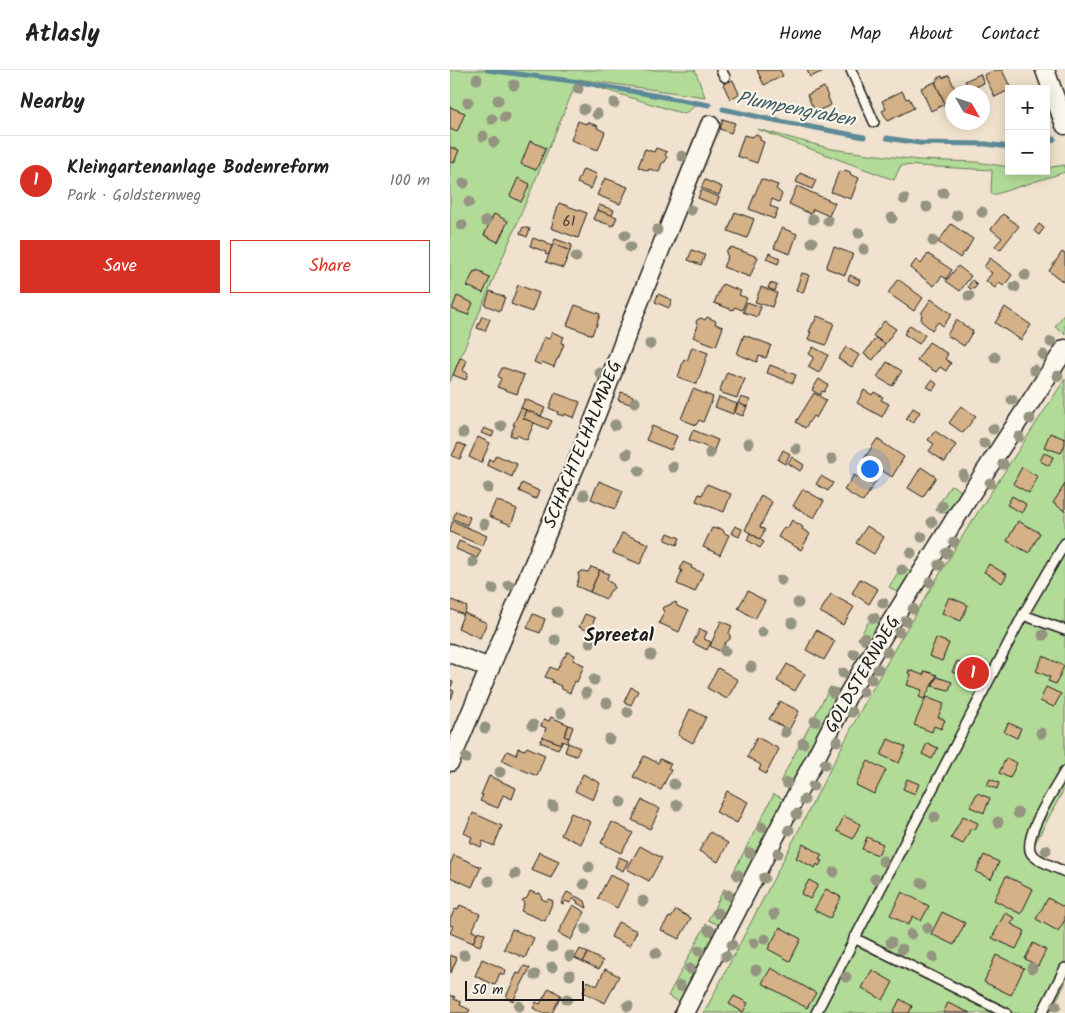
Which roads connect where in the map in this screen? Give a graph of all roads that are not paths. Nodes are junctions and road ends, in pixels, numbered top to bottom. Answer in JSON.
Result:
{"nodes":[{"id":1,"x":851,"y":70,"type":"edge"},
{"id":2,"x":1045,"y":70,"type":"edge"},
{"id":3,"x":874,"y":122,"type":"dead end"},
{"id":4,"x":710,"y":124,"type":"dead end"},
{"id":5,"x":1065,"y":125,"type":"edge"},
{"id":6,"x":1065,"y":349,"type":"edge"},
{"id":7,"x":1065,"y":543,"type":"edge"},
{"id":8,"x":1023,"y":615,"type":"junction"},
{"id":9,"x":1065,"y":630,"type":"edge"},
{"id":10,"x":450,"y":653,"type":"edge"},
{"id":11,"x":490,"y":668,"type":"junction"},
{"id":12,"x":450,"y":762,"type":"edge"},
{"id":13,"x":1065,"y":771,"type":"edge"},
{"id":14,"x":1065,"y":872,"type":"edge"},
{"id":15,"x":854,"y":938,"type":"junction"},
{"id":16,"x":1065,"y":968,"type":"edge"},
{"id":17,"x":684,"y":1013,"type":"edge"},
{"id":18,"x":816,"y":1013,"type":"edge"},
{"id":19,"x":1006,"y":1013,"type":"edge"},
{"id":20,"x":1042,"y":1013,"type":"edge"}],
"edges":[{"from":1,"to":3,"type":"lane"},
{"from":2,"to":5,"type":"street"},
{"from":4,"to":11,"type":"street","name":"SCHACHTELHALMWEG"},
{"from":6,"to":17,"type":"street","name":"GOLDSTERNWEG"},
{"from":7,"to":8,"type":"lane"},
{"from":8,"to":9,"type":"lane"},
{"from":8,"to":15,"type":"lane"},
{"from":10,"to":11,"type":"street"},
{"from":11,"to":12,"type":"street","name":"SCHACHTELHALMWEG"},
{"from":13,"to":14,"type":"lane"},
{"from":15,"to":18,"type":"lane"},
{"from":15,"to":19,"type":"lane"},
{"from":16,"to":20,"type":"lane"}]}
